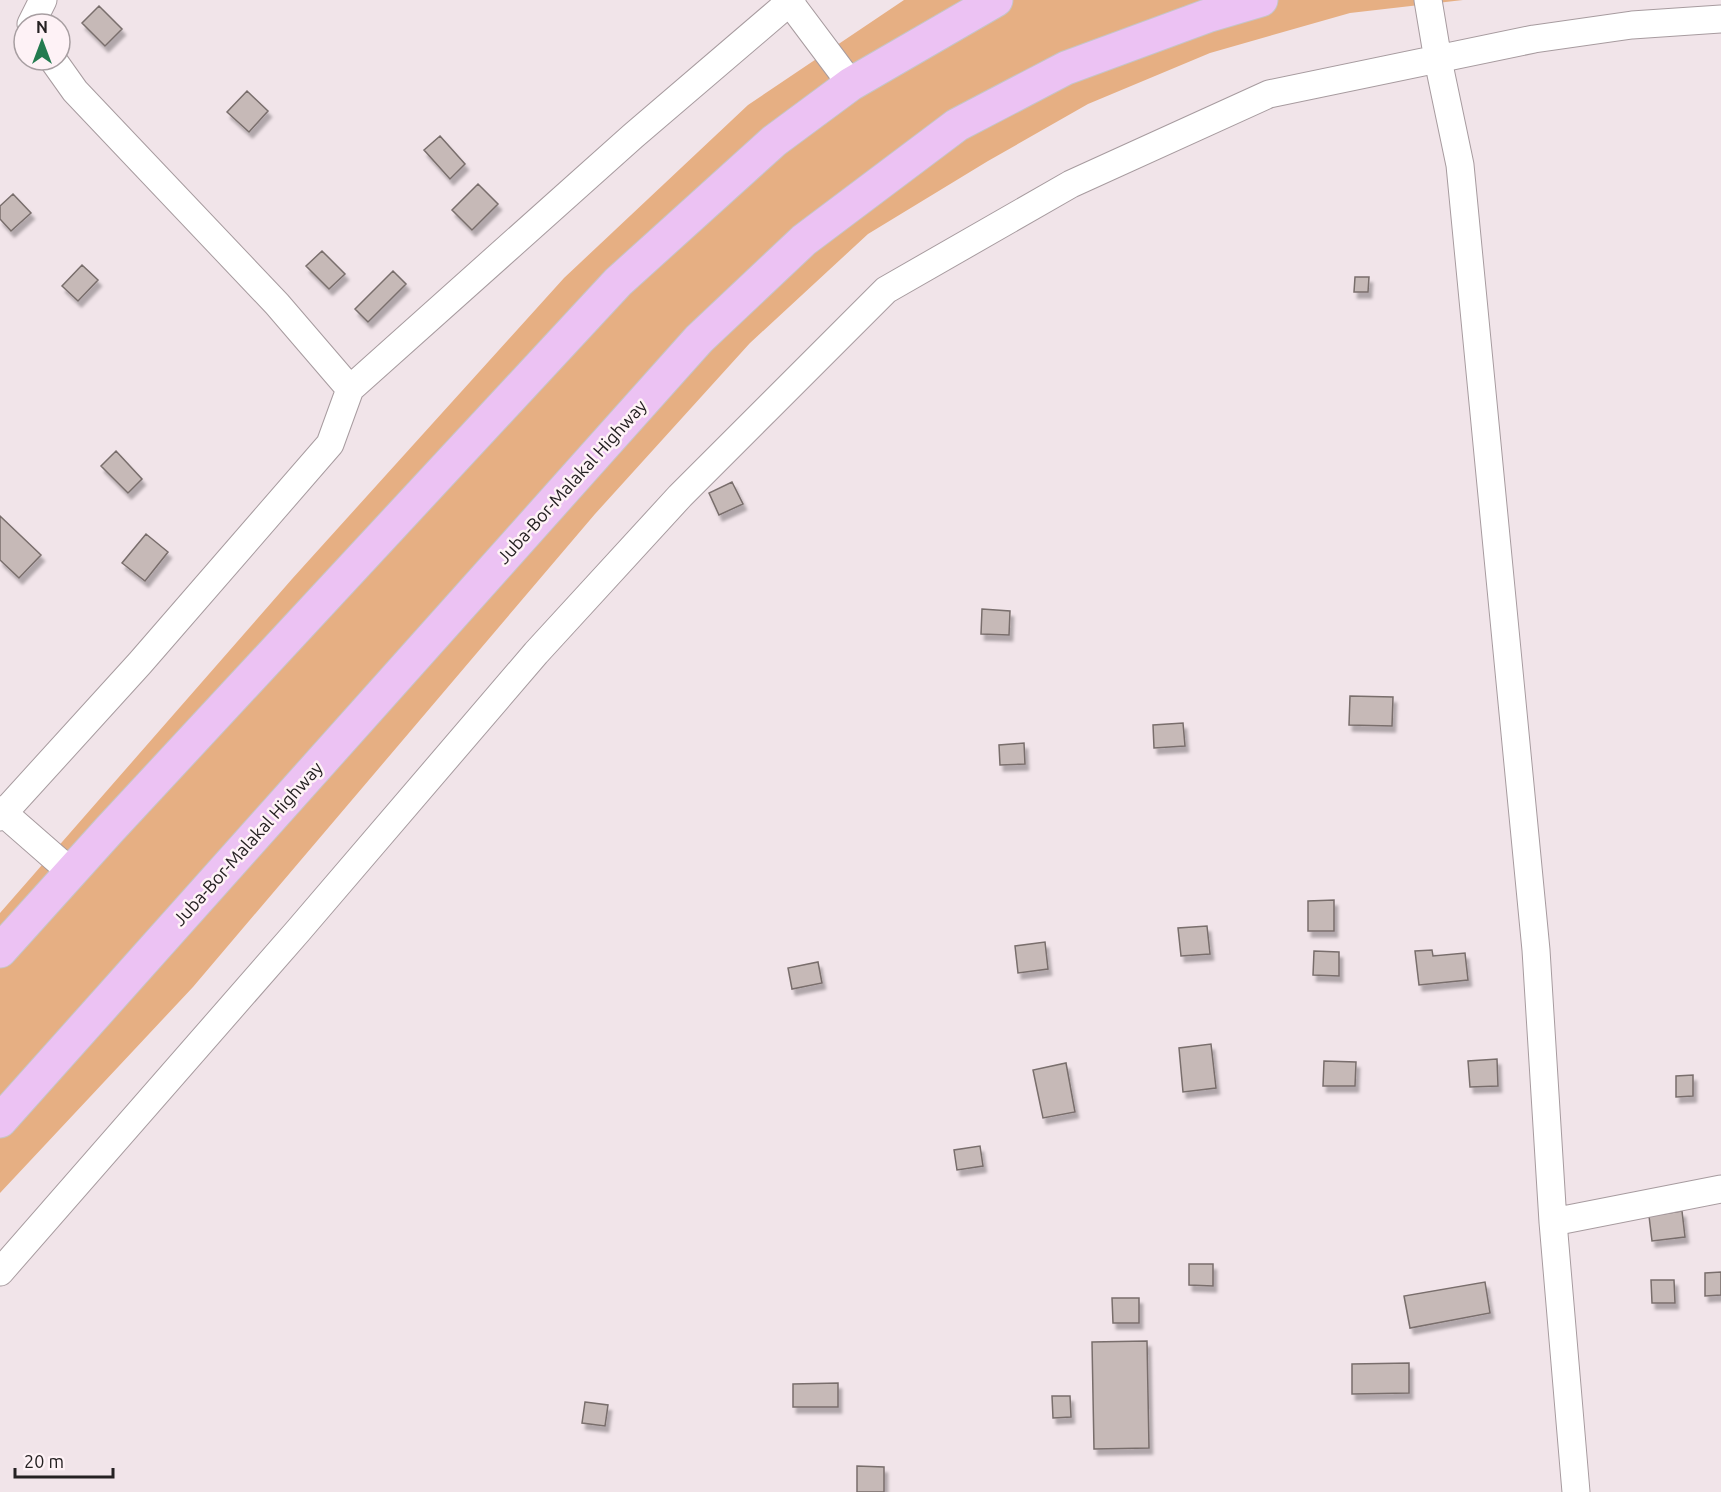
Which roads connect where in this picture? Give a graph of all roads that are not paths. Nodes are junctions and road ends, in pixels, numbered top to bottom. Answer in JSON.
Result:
{"nodes":[{"id":1,"x":790,"y":0,"type":"edge"},
{"id":2,"x":996,"y":0,"type":"edge"},
{"id":3,"x":1262,"y":0,"type":"edge"},
{"id":4,"x":1428,"y":0,"type":"edge"},
{"id":5,"x":1721,"y":19,"type":"edge"},
{"id":6,"x":1437,"y":60,"type":"junction"},
{"id":7,"x":62,"y":72,"type":"edge"},
{"id":8,"x":851,"y":84,"type":"junction"},
{"id":9,"x":350,"y":389,"type":"junction"},
{"id":10,"x":1,"y":814,"type":"edge"},
{"id":11,"x":71,"y":872,"type":"junction"},
{"id":12,"x":0,"y":951,"type":"edge"},
{"id":13,"x":0,"y":1121,"type":"edge"},
{"id":14,"x":1721,"y":1189,"type":"edge"},
{"id":15,"x":1553,"y":1222,"type":"junction"},
{"id":16,"x":0,"y":1272,"type":"edge"},
{"id":17,"x":1576,"y":1492,"type":"edge"}],
"edges":[{"from":1,"to":8,"type":"street"},
{"from":1,"to":9,"type":"street"},
{"from":2,"to":8,"type":"highway"},
{"from":3,"to":13,"type":"highway","name":"Juba-Bor-Malakal Highway"},
{"from":4,"to":6,"type":"street"},
{"from":5,"to":6,"type":"street"},
{"from":6,"to":15,"type":"street"},
{"from":6,"to":16,"type":"street"},
{"from":7,"to":9,"type":"street"},
{"from":8,"to":11,"type":"highway"},
{"from":9,"to":10,"type":"street"},
{"from":10,"to":11,"type":"street"},
{"from":11,"to":12,"type":"highway"},
{"from":14,"to":15,"type":"street"},
{"from":15,"to":17,"type":"street"}]}
